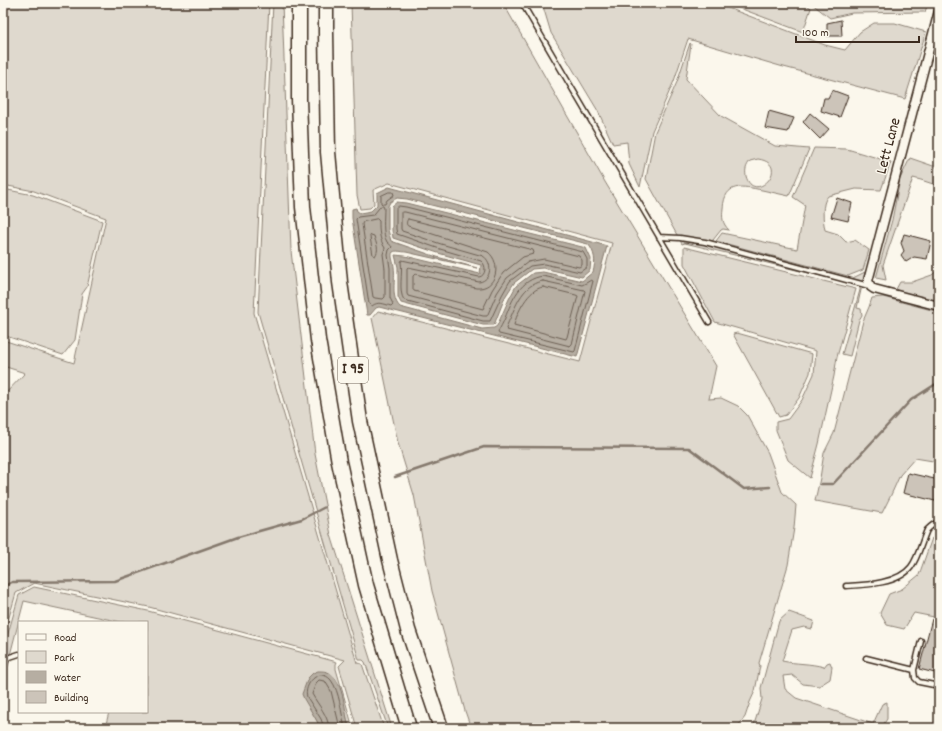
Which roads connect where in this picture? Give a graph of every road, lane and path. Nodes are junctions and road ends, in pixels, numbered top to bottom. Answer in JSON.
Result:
{"nodes":[{"id":1,"x":299,"y":3,"type":"edge"},
{"id":2,"x":326,"y":3,"type":"edge"},
{"id":3,"x":522,"y":3,"type":"edge"},
{"id":4,"x":939,"y":11,"type":"edge"},
{"id":5,"x":659,"y":237,"type":"junction"},
{"id":6,"x":871,"y":287,"type":"junction"},
{"id":7,"x":939,"y":306,"type":"edge"},
{"id":8,"x":709,"y":322,"type":"dead end"},
{"id":9,"x":939,"y":522,"type":"edge"},
{"id":10,"x":846,"y":586,"type":"dead end"},
{"id":11,"x":921,"y":641,"type":"dead end"},
{"id":12,"x":18,"y":654,"type":"edge"},
{"id":13,"x":866,"y":658,"type":"dead end"},
{"id":14,"x":914,"y":670,"type":"junction"},
{"id":15,"x":3,"y":672,"type":"edge"},
{"id":16,"x":939,"y":686,"type":"edge"},
{"id":17,"x":409,"y":728,"type":"edge"},
{"id":18,"x":441,"y":728,"type":"edge"}],
"edges":[{"from":1,"to":17,"type":"highway","number":"I 95"},
{"from":2,"to":18,"type":"highway","number":"I 95"},
{"from":3,"to":5,"type":"lane"},
{"from":4,"to":6,"type":"street","name":"Lett Lane"},
{"from":5,"to":6,"type":"lane"},
{"from":5,"to":8,"type":"lane"},
{"from":6,"to":7,"type":"street"},
{"from":9,"to":10,"type":"lane"},
{"from":11,"to":14,"type":"lane"},
{"from":12,"to":15,"type":"lane"},
{"from":13,"to":14,"type":"lane"},
{"from":14,"to":16,"type":"lane"}]}
